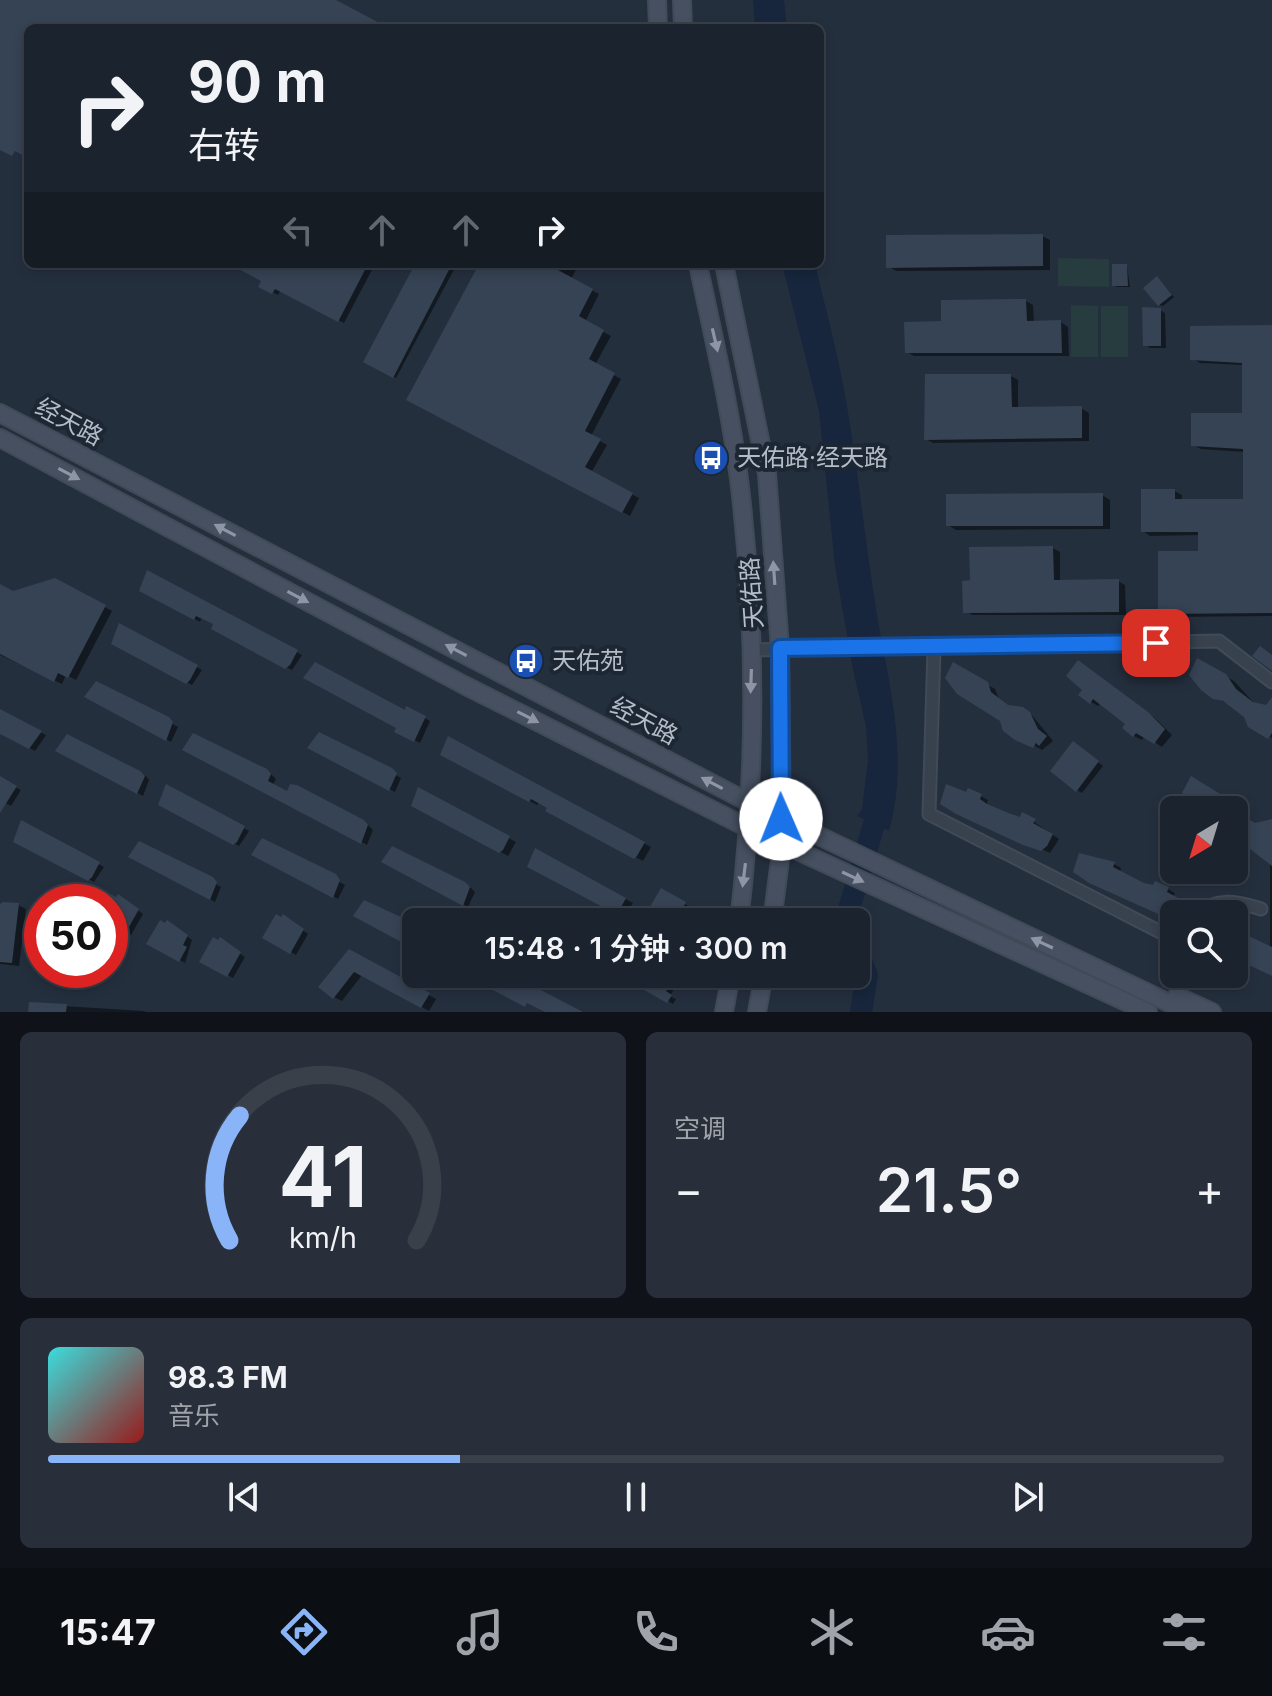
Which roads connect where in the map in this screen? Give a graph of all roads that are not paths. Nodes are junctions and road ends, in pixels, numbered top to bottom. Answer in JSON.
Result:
{"nodes":[{"id":1,"x":657,"y":0,"type":"edge"},
{"id":2,"x":682,"y":0,"type":"edge"},
{"id":3,"x":658,"y":24,"type":"edge"},
{"id":4,"x":683,"y":24,"type":"edge"},
{"id":5,"x":699,"y":268,"type":"edge"},
{"id":6,"x":725,"y":268,"type":"edge"},
{"id":7,"x":2,"y":425,"type":"edge"},
{"id":8,"x":780,"y":648,"type":"junction"},
{"id":9,"x":934,"y":649,"type":"junction"},
{"id":10,"x":752,"y":650,"type":"junction"},
{"id":11,"x":1272,"y":682,"type":"edge"},
{"id":12,"x":748,"y":802,"type":"junction"},
{"id":13,"x":781,"y":819,"type":"junction"},
{"id":14,"x":750,"y":829,"type":"junction"},
{"id":15,"x":782,"y":844,"type":"junction"},
{"id":16,"x":1248,"y":905,"type":"edge"},
{"id":17,"x":741,"y":908,"type":"edge"},
{"id":18,"x":774,"y":908,"type":"edge"},
{"id":19,"x":1261,"y":909,"type":"dead end"},
{"id":20,"x":1160,"y":932,"type":"edge"},
{"id":21,"x":1075,"y":958,"type":"junction"},
{"id":22,"x":1073,"y":978,"type":"junction"},
{"id":23,"x":728,"y":988,"type":"edge"},
{"id":24,"x":761,"y":988,"type":"edge"},
{"id":25,"x":724,"y":1012,"type":"edge"},
{"id":26,"x":757,"y":1012,"type":"edge"},
{"id":27,"x":1138,"y":1012,"type":"edge"},
{"id":28,"x":1148,"y":1012,"type":"edge"},
{"id":29,"x":1188,"y":1012,"type":"edge"},
{"id":30,"x":1212,"y":1012,"type":"edge"}],
"edges":[{"from":1,"to":3,"type":"main road"},
{"from":2,"to":4,"type":"main road"},
{"from":5,"to":10,"type":"main road","name":"天佑路","one_way":true},
{"from":8,"to":6,"type":"main road","name":"天佑路","one_way":true},
{"from":12,"to":7,"type":"main road","name":"经天路","one_way":true},
{"from":7,"to":14,"type":"main road","name":"经天路","one_way":true},
{"from":8,"to":9,"type":"street"},
{"from":8,"to":10,"type":"street"},
{"from":8,"to":13,"type":"main road","name":"天佑路"},
{"from":9,"to":11,"type":"street"},
{"from":9,"to":20,"type":"street"},
{"from":10,"to":12,"type":"main road","name":"天佑路","one_way":true},
{"from":12,"to":13,"type":"main road","name":"经天路"},
{"from":12,"to":14,"type":"main road","name":"天佑路"},
{"from":13,"to":15,"type":"main road","name":"天佑路"},
{"from":21,"to":13,"type":"main road","name":"经天路","one_way":true},
{"from":14,"to":15,"type":"main road","name":"经天路"},
{"from":14,"to":17,"type":"main road","name":"天佑路","one_way":true},
{"from":15,"to":18,"type":"main road","name":"天佑路"},
{"from":15,"to":22,"type":"main road","name":"经天路","one_way":true},
{"from":16,"to":19,"type":"street"},
{"from":21,"to":29,"type":"main road","name":"经天路"},
{"from":21,"to":30,"type":"main road"},
{"from":22,"to":27,"type":"main road"},
{"from":22,"to":28,"type":"main road","name":"经天路"},
{"from":23,"to":25,"type":"main road"},
{"from":24,"to":26,"type":"main road"}]}
